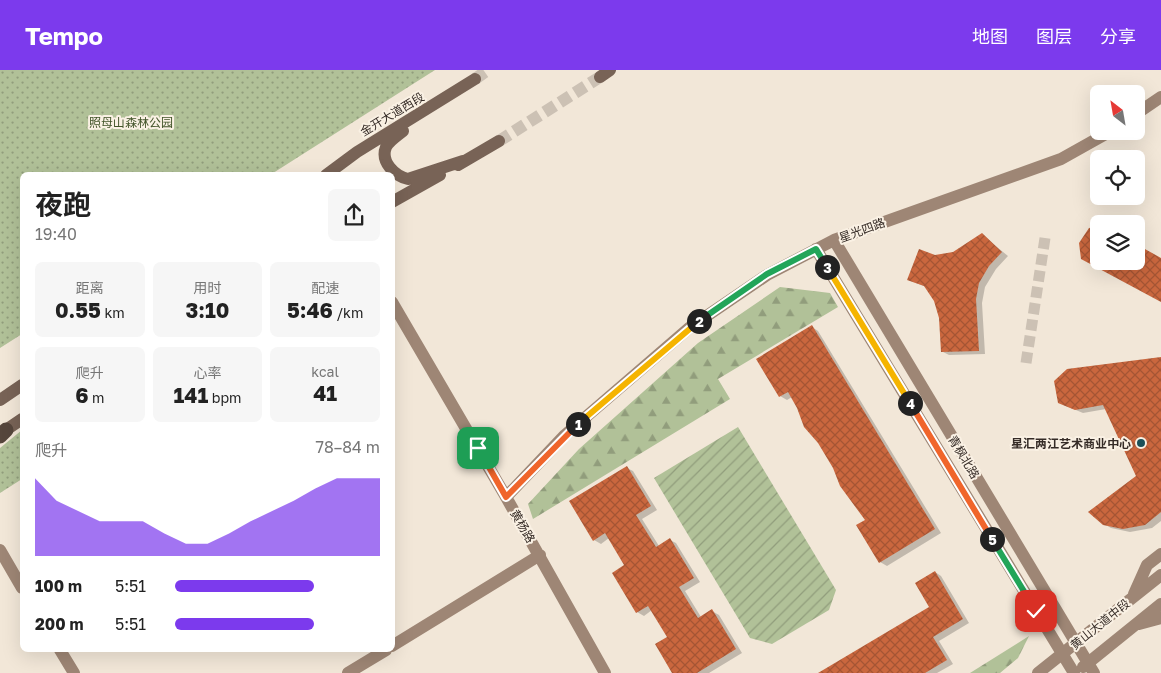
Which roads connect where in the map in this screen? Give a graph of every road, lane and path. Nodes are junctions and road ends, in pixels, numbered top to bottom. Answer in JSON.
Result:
{"nodes":[{"id":1,"x":475,"y":80,"type":"tunnel mouth"},
{"id":2,"x":1161,"y":97,"type":"edge"},
{"id":3,"x":1145,"y":108,"type":"edge"},
{"id":4,"x":427,"y":109,"type":"junction"},
{"id":5,"x":1095,"y":140,"type":"edge"},
{"id":6,"x":498,"y":141,"type":"tunnel mouth"},
{"id":7,"x":463,"y":161,"type":"junction"},
{"id":8,"x":330,"y":172,"type":"edge"},
{"id":9,"x":393,"y":172,"type":"edge"},
{"id":10,"x":395,"y":174,"type":"edge"},
{"id":11,"x":395,"y":200,"type":"edge"},
{"id":12,"x":834,"y":240,"type":"junction"},
{"id":13,"x":816,"y":249,"type":"junction"},
{"id":14,"x":395,"y":307,"type":"edge"},
{"id":15,"x":20,"y":386,"type":"edge"},
{"id":16,"x":0,"y":400,"type":"edge"},
{"id":17,"x":20,"y":420,"type":"edge"},
{"id":18,"x":2,"y":433,"type":"edge"},
{"id":19,"x":506,"y":497,"type":"junction"},
{"id":20,"x":0,"y":550,"type":"edge"},
{"id":21,"x":1161,"y":554,"type":"edge"},
{"id":22,"x":540,"y":555,"type":"junction"},
{"id":23,"x":1161,"y":575,"type":"edge"},
{"id":24,"x":20,"y":585,"type":"edge"},
{"id":25,"x":1133,"y":597,"type":"junction"},
{"id":26,"x":1161,"y":604,"type":"edge"},
{"id":27,"x":1161,"y":618,"type":"edge"},
{"id":28,"x":1134,"y":626,"type":"junction"},
{"id":29,"x":1076,"y":643,"type":"junction"},
{"id":30,"x":395,"y":644,"type":"edge"},
{"id":31,"x":61,"y":652,"type":"edge"},
{"id":32,"x":383,"y":652,"type":"edge"},
{"id":33,"x":1062,"y":654,"type":"junction"},
{"id":34,"x":1091,"y":668,"type":"edge"},
{"id":35,"x":74,"y":673,"type":"edge"},
{"id":36,"x":348,"y":673,"type":"edge"},
{"id":37,"x":605,"y":673,"type":"edge"},
{"id":38,"x":1038,"y":673,"type":"edge"},
{"id":39,"x":1075,"y":673,"type":"edge"}],
"edges":[{"from":1,"to":4,"type":"main road","name":"金开大道西段"},
{"from":2,"to":3,"type":"street"},
{"from":4,"to":8,"type":"main road","name":"金开大道西段"},
{"from":4,"to":9,"type":"main road"},
{"from":5,"to":12,"type":"street","name":"星光四路"},
{"from":6,"to":7,"type":"main road"},
{"from":7,"to":10,"type":"main road"},
{"from":7,"to":11,"type":"main road"},
{"from":12,"to":13,"type":"street","name":"星光四路"},
{"from":12,"to":29,"type":"street","name":"青枫北路"},
{"from":13,"to":19,"type":"street","name":"星光四路"},
{"from":13,"to":33,"type":"street","name":"青枫北路"},
{"from":14,"to":19,"type":"street","name":"黄杨路"},
{"from":15,"to":16,"type":"main road"},
{"from":17,"to":18,"type":"main road"},
{"from":19,"to":22,"type":"street","name":"黄杨路"},
{"from":20,"to":24,"type":"street"},
{"from":21,"to":25,"type":"street"},
{"from":22,"to":30,"type":"street"},
{"from":22,"to":37,"type":"street","name":"黄杨路"},
{"from":23,"to":25,"type":"street","name":"黄山大道中段"},
{"from":25,"to":29,"type":"street","name":"黄山大道中段"},
{"from":26,"to":28,"type":"street","name":"黄山大道中段"},
{"from":27,"to":28,"type":"street"},
{"from":28,"to":34,"type":"street","name":"黄山大道中段"},
{"from":29,"to":33,"type":"street","name":"黄山大道中段"},
{"from":29,"to":34,"type":"street","name":"青枫北路"},
{"from":31,"to":35,"type":"street"},
{"from":32,"to":36,"type":"street"},
{"from":33,"to":38,"type":"street","name":"黄山大道中段"},
{"from":33,"to":39,"type":"street","name":"青枫北路"},
{"from":34,"to":39,"type":"street","name":"黄山大道中段"}]}
